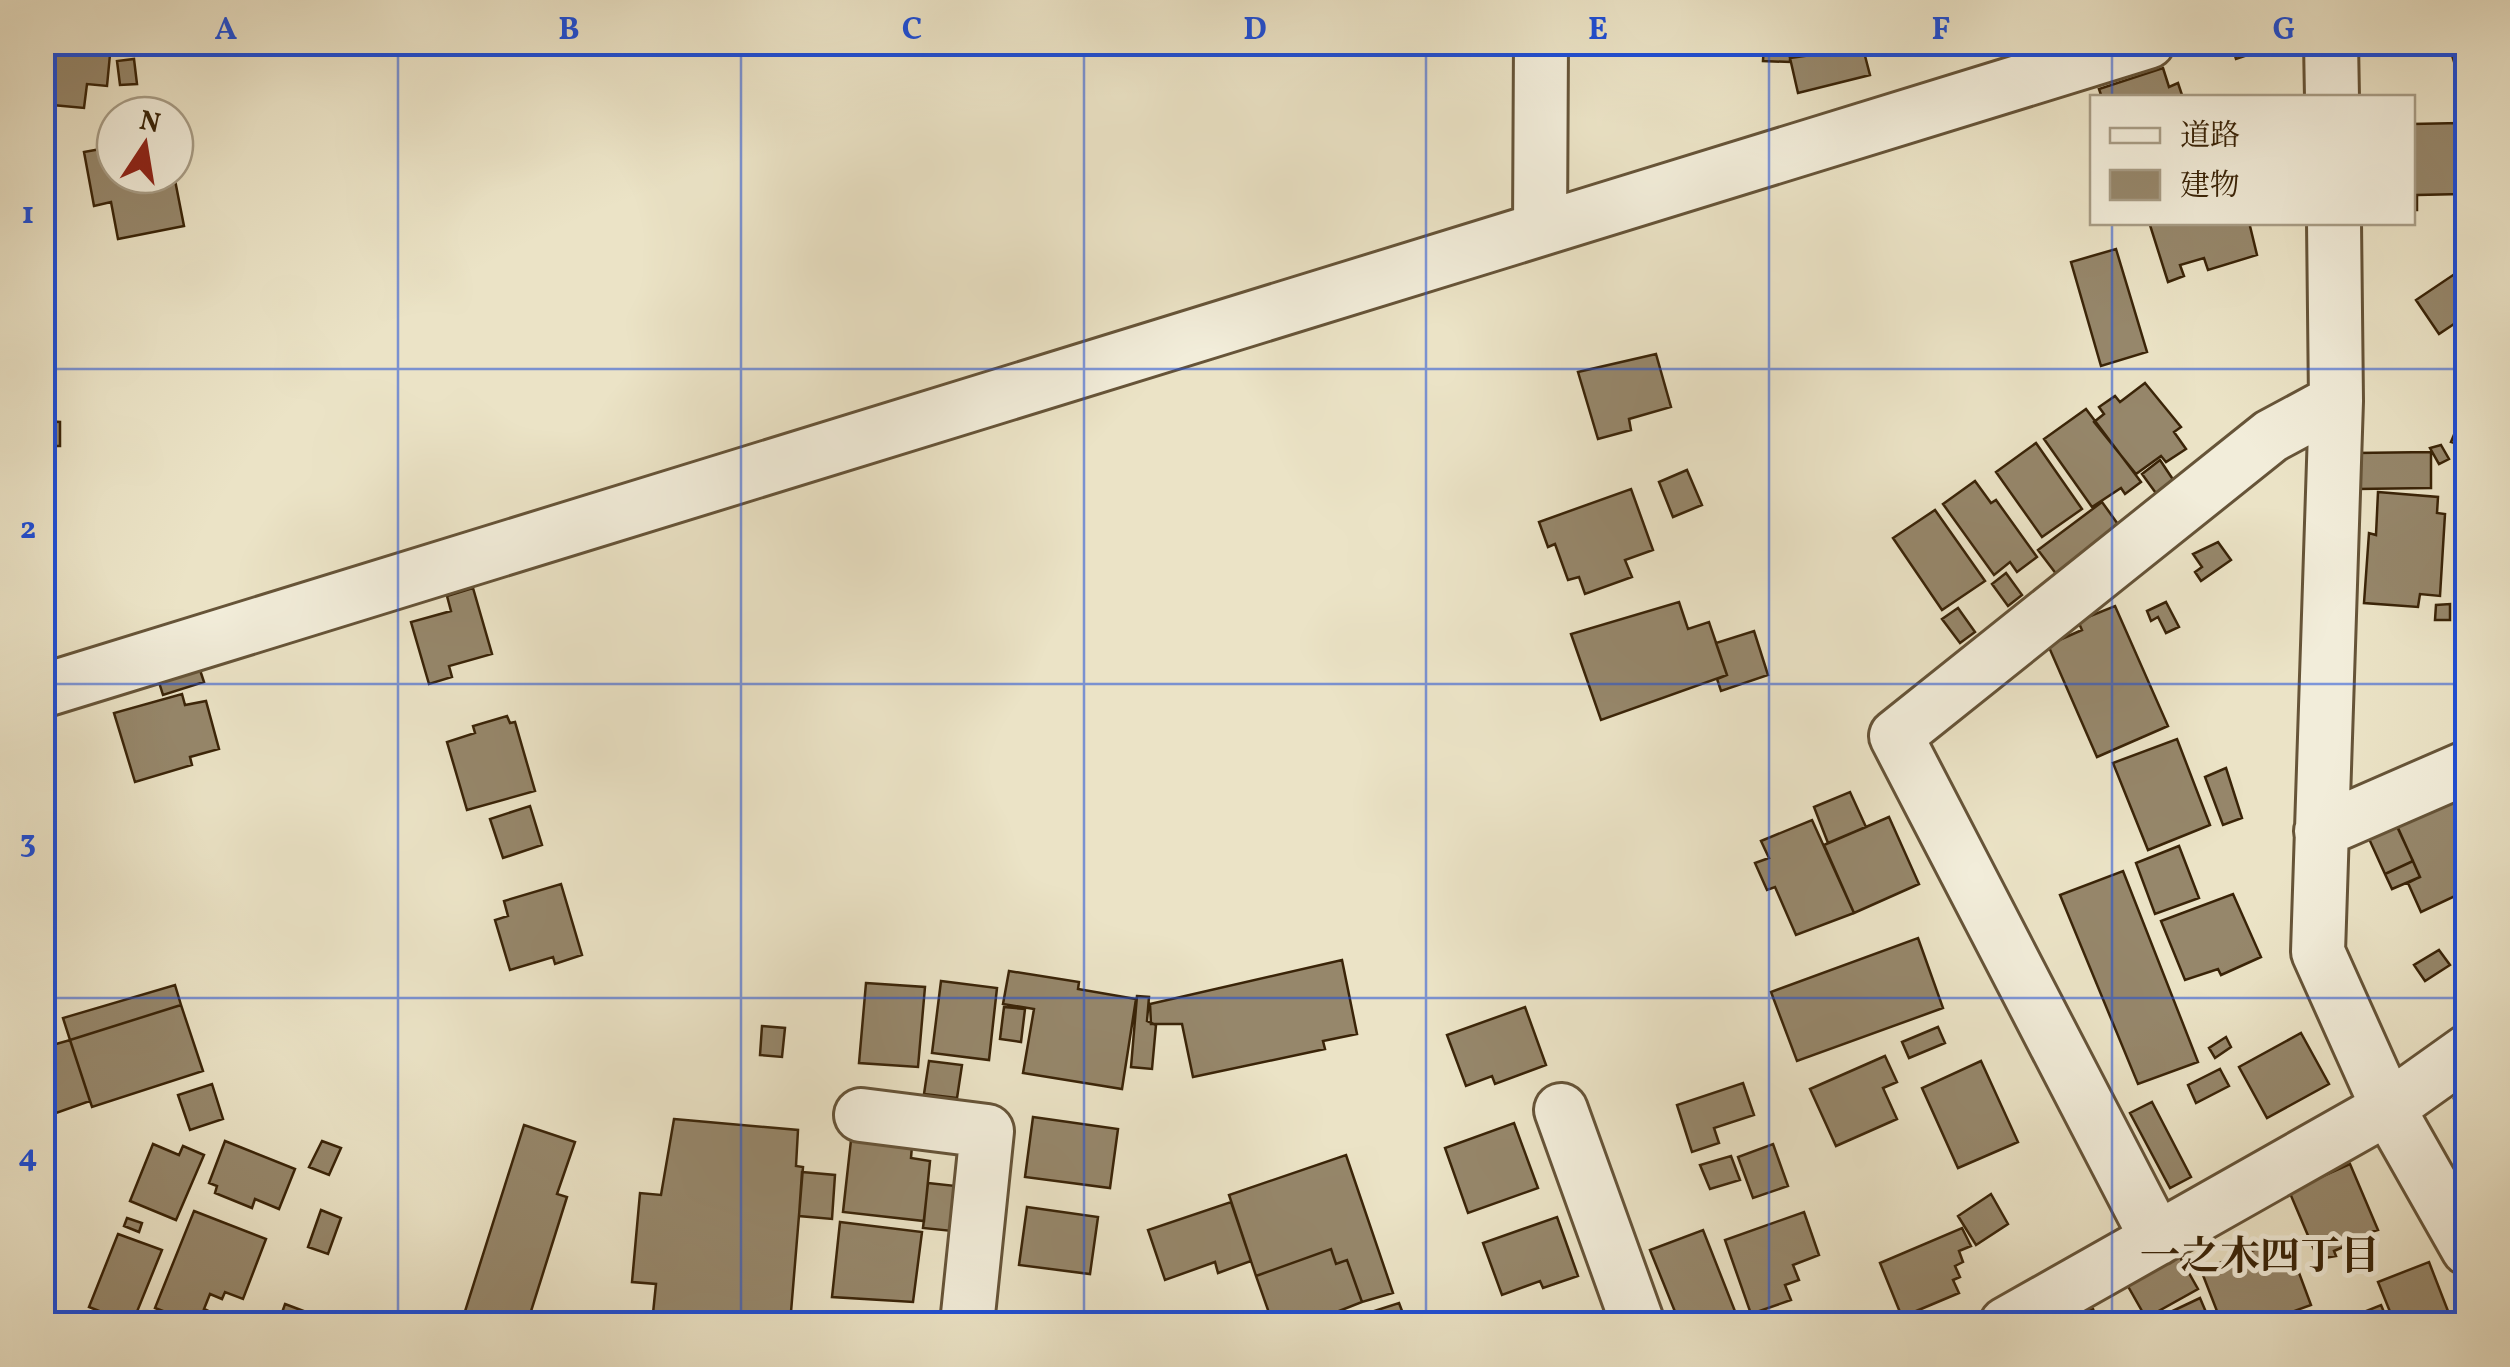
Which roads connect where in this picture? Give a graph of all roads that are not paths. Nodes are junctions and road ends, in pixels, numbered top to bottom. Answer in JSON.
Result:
{"nodes":[{"id":1,"x":1541,"y":42,"type":"edge"},
{"id":2,"x":2148,"y":42,"type":"edge"},
{"id":3,"x":2332,"y":42,"type":"edge"},
{"id":4,"x":2332,"y":95,"type":"edge"},
{"id":5,"x":2334,"y":225,"type":"edge"},
{"id":6,"x":1540,"y":230,"type":"junction"},
{"id":7,"x":2336,"y":401,"type":"junction"},
{"id":8,"x":42,"y":691,"type":"edge"},
{"id":9,"x":2468,"y":767,"type":"edge"},
{"id":10,"x":2321,"y":830,"type":"junction"},
{"id":11,"x":2468,"y":1051,"type":"edge"},
{"id":12,"x":2388,"y":1108,"type":"junction"},
{"id":13,"x":1561,"y":1110,"type":"dead end"},
{"id":14,"x":861,"y":1116,"type":"dead end"},
{"id":15,"x":2157,"y":1239,"type":"junction"},
{"id":16,"x":2468,"y":1249,"type":"edge"},
{"id":17,"x":967,"y":1324,"type":"edge"},
{"id":18,"x":1638,"y":1324,"type":"edge"},
{"id":19,"x":2006,"y":1324,"type":"edge"}],
"edges":[{"from":1,"to":6,"type":"street"},
{"from":2,"to":6,"type":"street"},
{"from":3,"to":4,"type":"street"},
{"from":5,"to":7,"type":"street"},
{"from":6,"to":8,"type":"street"},
{"from":7,"to":10,"type":"street"},
{"from":7,"to":15,"type":"street"},
{"from":9,"to":10,"type":"street"},
{"from":10,"to":12,"type":"street"},
{"from":11,"to":12,"type":"street"},
{"from":12,"to":15,"type":"street"},
{"from":12,"to":16,"type":"street"},
{"from":13,"to":18,"type":"street"},
{"from":14,"to":17,"type":"street"},
{"from":15,"to":19,"type":"street"}]}
